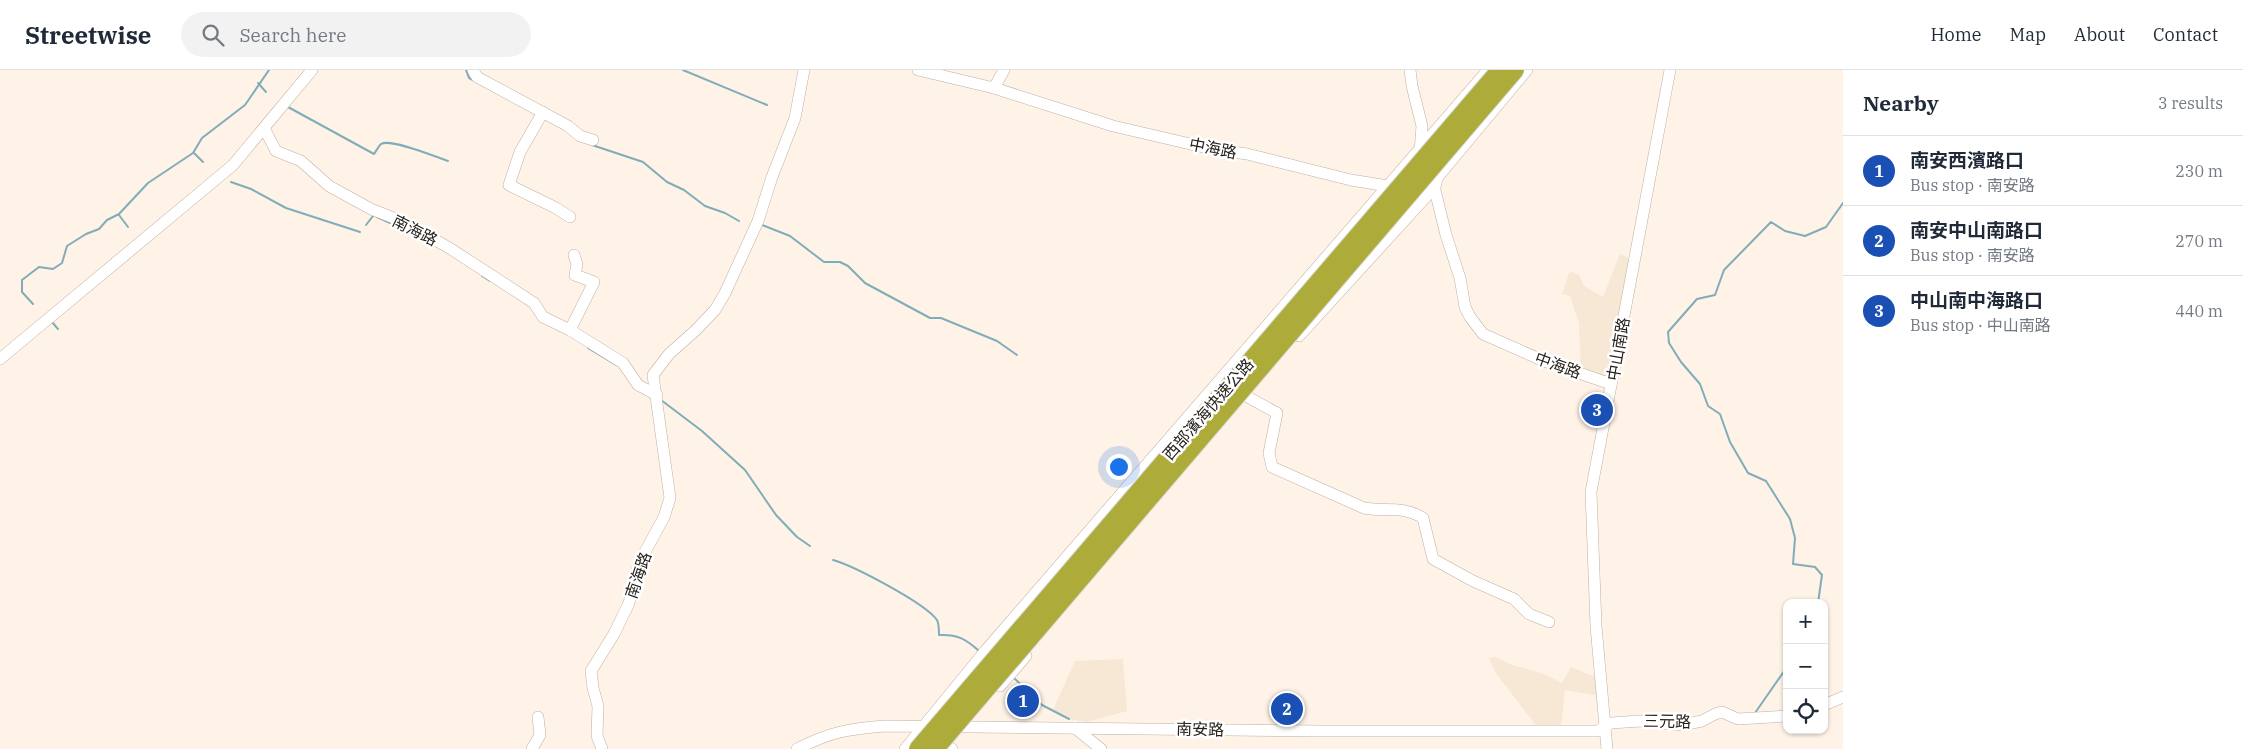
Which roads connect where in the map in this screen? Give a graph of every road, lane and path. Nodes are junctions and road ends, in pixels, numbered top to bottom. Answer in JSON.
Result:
{"nodes":[{"id":1,"x":312,"y":70,"type":"edge"},
{"id":2,"x":473,"y":70,"type":"edge"},
{"id":3,"x":804,"y":70,"type":"edge"},
{"id":4,"x":918,"y":70,"type":"edge"},
{"id":5,"x":1004,"y":70,"type":"edge"},
{"id":6,"x":1410,"y":70,"type":"edge"},
{"id":7,"x":1488,"y":70,"type":"edge"},
{"id":8,"x":1499,"y":70,"type":"edge"},
{"id":9,"x":1516,"y":70,"type":"edge"},
{"id":10,"x":1527,"y":70,"type":"edge"},
{"id":11,"x":1670,"y":70,"type":"edge"},
{"id":12,"x":994,"y":88,"type":"junction"},
{"id":13,"x":543,"y":112,"type":"junction"},
{"id":14,"x":264,"y":130,"type":"junction"},
{"id":15,"x":593,"y":140,"type":"dead end"},
{"id":16,"x":1420,"y":150,"type":"junction"},
{"id":17,"x":1388,"y":187,"type":"junction"},
{"id":18,"x":1435,"y":187,"type":"junction"},
{"id":19,"x":570,"y":217,"type":"dead end"},
{"id":20,"x":574,"y":255,"type":"dead end"},
{"id":21,"x":570,"y":330,"type":"junction"},
{"id":22,"x":0,"y":360,"type":"edge"},
{"id":23,"x":1611,"y":384,"type":"junction"},
{"id":24,"x":657,"y":395,"type":"junction"},
{"id":25,"x":1244,"y":395,"type":"junction"},
{"id":26,"x":1548,"y":622,"type":"dead end"},
{"id":27,"x":1843,"y":696,"type":"edge"},
{"id":28,"x":1828,"y":703,"type":"edge"},
{"id":29,"x":1783,"y":716,"type":"edge"},
{"id":30,"x":538,"y":717,"type":"dead end"},
{"id":31,"x":924,"y":726,"type":"junction"},
{"id":32,"x":964,"y":726,"type":"junction"},
{"id":33,"x":1605,"y":726,"type":"junction"},
{"id":34,"x":1075,"y":728,"type":"junction"},
{"id":35,"x":945,"y":748,"type":"edge"},
{"id":36,"x":532,"y":749,"type":"edge"},
{"id":37,"x":602,"y":749,"type":"edge"},
{"id":38,"x":797,"y":749,"type":"edge"},
{"id":39,"x":905,"y":749,"type":"edge"},
{"id":40,"x":917,"y":749,"type":"edge"},
{"id":41,"x":1101,"y":749,"type":"edge"},
{"id":42,"x":1607,"y":749,"type":"edge"}],
"edges":[{"from":1,"to":14,"type":"street"},
{"from":2,"to":13,"type":"street"},
{"from":3,"to":24,"type":"street","name":"南海路"},
{"from":4,"to":12,"type":"street","name":"中海路"},
{"from":5,"to":12,"type":"street"},
{"from":6,"to":16,"type":"street","name":"中海路"},
{"from":7,"to":16,"type":"street"},
{"from":8,"to":40,"type":"highway","name":"西部濱海快速公路","bridge":true},
{"from":9,"to":35,"type":"highway","name":"西部濱海快速公路","bridge":true},
{"from":10,"to":18,"type":"street"},
{"from":11,"to":23,"type":"street","name":"中山南路"},
{"from":12,"to":17,"type":"street","name":"中海路"},
{"from":13,"to":15,"type":"street"},
{"from":13,"to":19,"type":"street"},
{"from":14,"to":21,"type":"street","name":"南海路"},
{"from":14,"to":22,"type":"street"},
{"from":16,"to":17,"type":"street"},
{"from":16,"to":18,"type":"street","name":"中海路"},
{"from":17,"to":18,"type":"street","name":"中海路"},
{"from":17,"to":31,"type":"street"},
{"from":18,"to":23,"type":"street","name":"中海路"},
{"from":18,"to":25,"type":"street"},
{"from":20,"to":21,"type":"street"},
{"from":21,"to":24,"type":"street","name":"南海路"},
{"from":23,"to":33,"type":"street","name":"中山南路"},
{"from":24,"to":37,"type":"street","name":"南海路"},
{"from":25,"to":26,"type":"street"},
{"from":25,"to":32,"type":"street"},
{"from":27,"to":28,"type":"street"},
{"from":29,"to":33,"type":"street","name":"三元路"},
{"from":30,"to":36,"type":"street"},
{"from":31,"to":32,"type":"street","name":"南安路"},
{"from":31,"to":35,"type":"street"},
{"from":31,"to":38,"type":"street","name":"南安路"},
{"from":31,"to":39,"type":"street"},
{"from":32,"to":34,"type":"street","name":"南安路"},
{"from":32,"to":35,"type":"street"},
{"from":33,"to":34,"type":"street","name":"南安路"},
{"from":33,"to":42,"type":"street","name":"中山南路"},
{"from":34,"to":41,"type":"street"}]}
